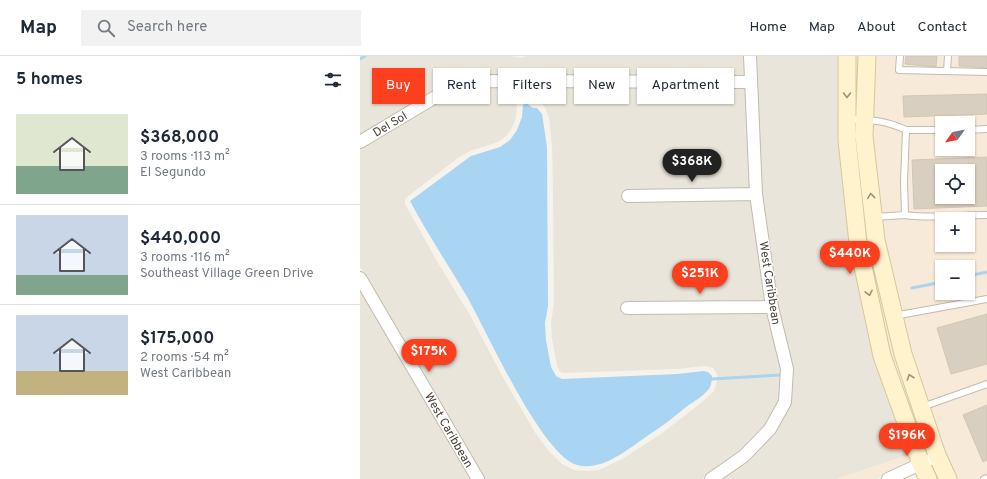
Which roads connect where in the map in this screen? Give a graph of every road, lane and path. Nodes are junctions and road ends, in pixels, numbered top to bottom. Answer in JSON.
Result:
{"nodes":[{"id":1,"x":750,"y":56,"type":"edge"},
{"id":2,"x":847,"y":56,"type":"edge"},
{"id":3,"x":867,"y":56,"type":"edge"},
{"id":4,"x":900,"y":56,"type":"edge"},
{"id":5,"x":948,"y":56,"type":"edge"},
{"id":6,"x":947,"y":71,"type":"junction"},
{"id":7,"x":987,"y":72,"type":"edge"},
{"id":8,"x":750,"y":82,"type":"junction"},
{"id":9,"x":847,"y":119,"type":"junction"},
{"id":10,"x":865,"y":120,"type":"junction"},
{"id":11,"x":906,"y":130,"type":"junction"},
{"id":12,"x":935,"y":130,"type":"edge"},
{"id":13,"x":975,"y":130,"type":"edge"},
{"id":14,"x":987,"y":130,"type":"edge"},
{"id":15,"x":360,"y":142,"type":"edge"},
{"id":16,"x":756,"y":194,"type":"junction"},
{"id":17,"x":628,"y":196,"type":"dead end"},
{"id":18,"x":905,"y":215,"type":"junction"},
{"id":19,"x":987,"y":215,"type":"edge"},
{"id":20,"x":874,"y":217,"type":"junction"},
{"id":21,"x":360,"y":278,"type":"edge"},
{"id":22,"x":987,"y":299,"type":"edge"},
{"id":23,"x":772,"y":307,"type":"junction"},
{"id":24,"x":627,"y":308,"type":"dead end"},
{"id":25,"x":894,"y":316,"type":"junction"},
{"id":26,"x":987,"y":384,"type":"edge"},
{"id":27,"x":921,"y":407,"type":"junction"},
{"id":28,"x":937,"y":455,"type":"junction"},
{"id":29,"x":921,"y":464,"type":"junction"},
{"id":30,"x":478,"y":479,"type":"edge"},
{"id":31,"x":711,"y":479,"type":"edge"},
{"id":32,"x":888,"y":479,"type":"edge"},
{"id":33,"x":928,"y":479,"type":"edge"},
{"id":34,"x":948,"y":479,"type":"edge"}],
"edges":[{"from":1,"to":8,"type":"street","name":"West Caribbean"},
{"from":2,"to":9,"type":"street","one_way":true},
{"from":3,"to":10,"type":"street"},
{"from":4,"to":6,"type":"lane"},
{"from":5,"to":6,"type":"lane"},
{"from":6,"to":7,"type":"lane"},
{"from":8,"to":15,"type":"street","name":"Del Sol"},
{"from":8,"to":16,"type":"street","name":"West Caribbean"},
{"from":9,"to":10,"type":"lane"},
{"from":9,"to":29,"type":"street","one_way":true},
{"from":10,"to":11,"type":"lane"},
{"from":20,"to":10,"type":"street","one_way":true},
{"from":11,"to":12,"type":"lane"},
{"from":11,"to":18,"type":"lane"},
{"from":13,"to":14,"type":"lane"},
{"from":16,"to":17,"type":"street"},
{"from":16,"to":23,"type":"street","name":"West Caribbean"},
{"from":18,"to":19,"type":"lane"},
{"from":18,"to":20,"type":"lane"},
{"from":20,"to":25,"type":"street"},
{"from":21,"to":30,"type":"street","name":"West Caribbean"},
{"from":22,"to":25,"type":"lane"},
{"from":23,"to":24,"type":"street"},
{"from":23,"to":31,"type":"street","name":"West Caribbean"},
{"from":27,"to":25,"type":"street","one_way":true},
{"from":26,"to":27,"type":"lane"},
{"from":27,"to":28,"type":"street"},
{"from":28,"to":29,"type":"street"},
{"from":28,"to":34,"type":"street"},
{"from":29,"to":32,"type":"street"},
{"from":29,"to":33,"type":"street"}]}
